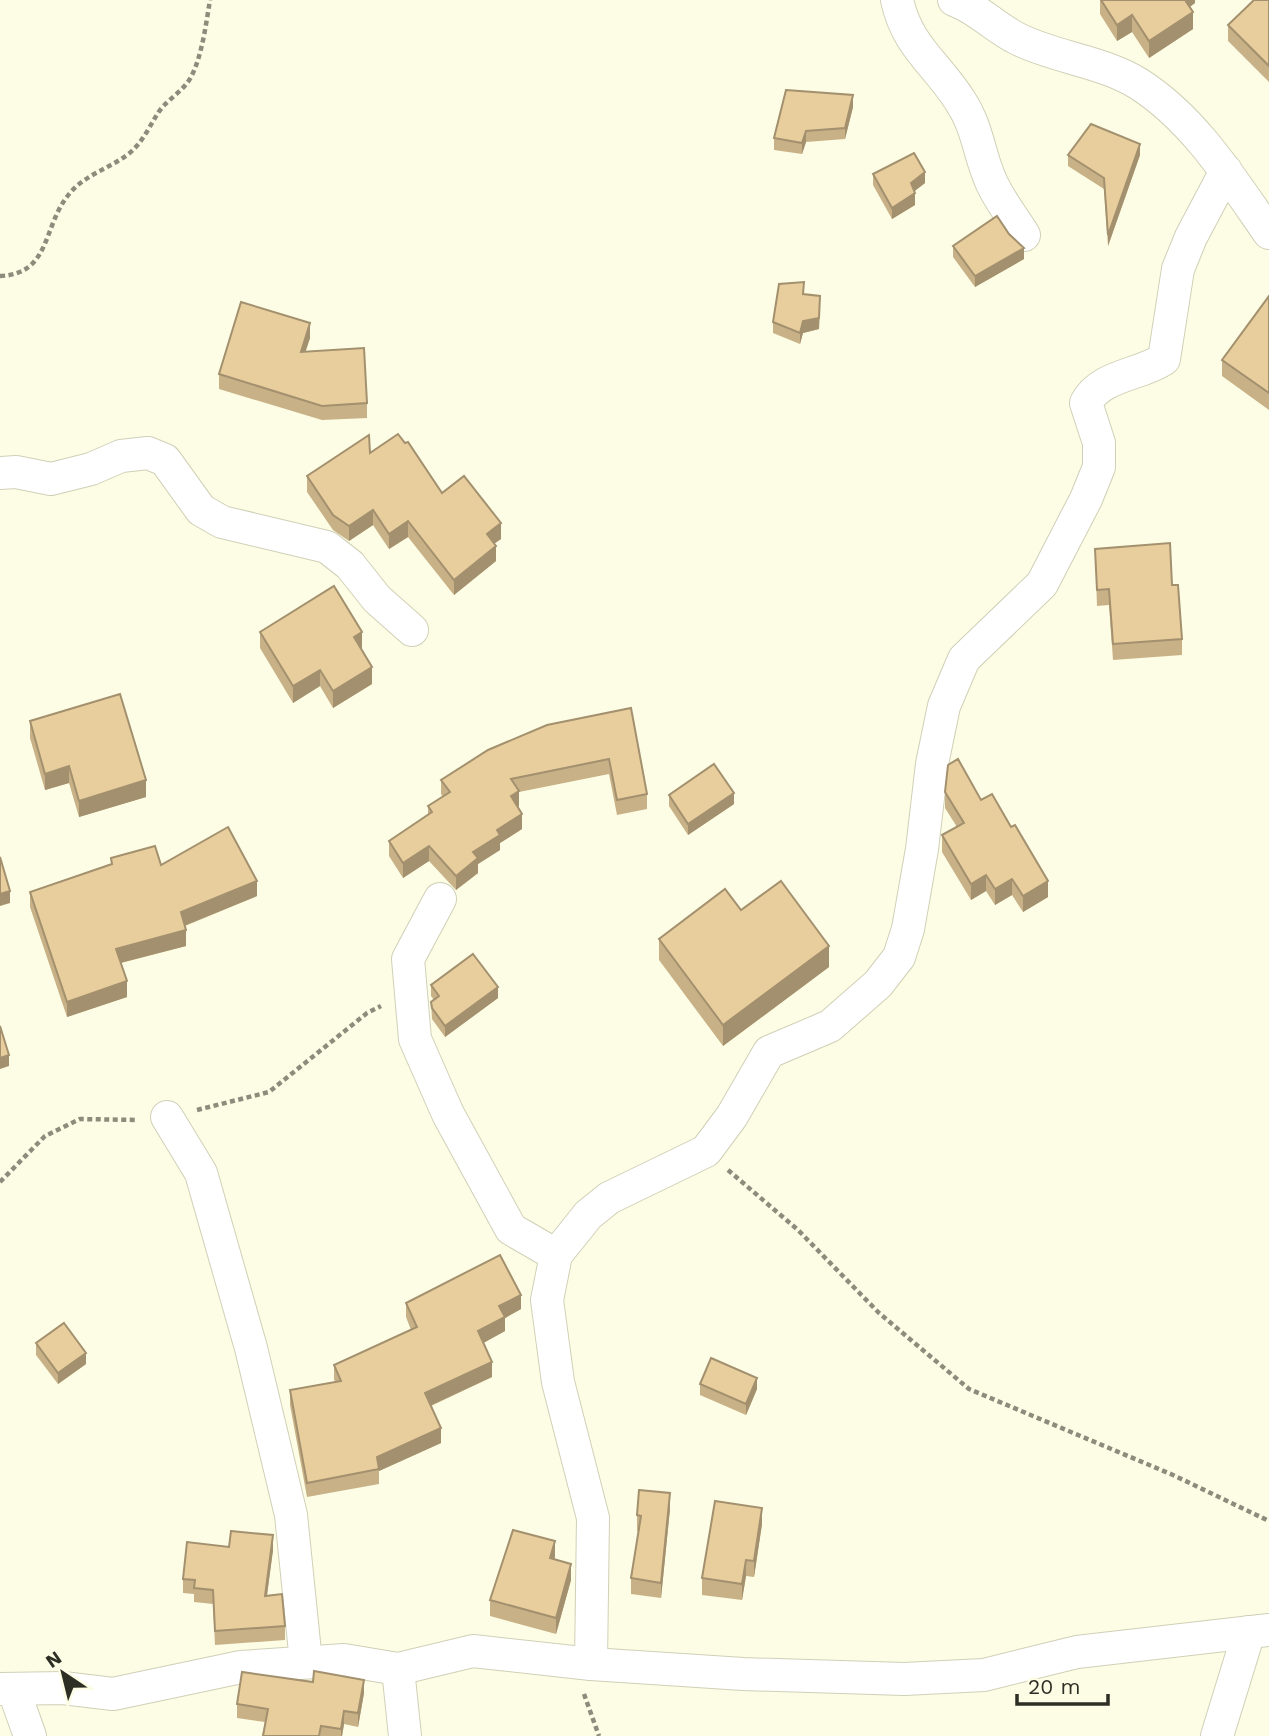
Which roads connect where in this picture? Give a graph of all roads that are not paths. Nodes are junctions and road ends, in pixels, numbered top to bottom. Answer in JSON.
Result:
{"nodes":[{"id":1,"x":897,"y":0,"type":"edge"},
{"id":2,"x":954,"y":0,"type":"edge"},
{"id":3,"x":1226,"y":171,"type":"junction"},
{"id":4,"x":1269,"y":233,"type":"edge"},
{"id":5,"x":1024,"y":235,"type":"dead end"},
{"id":6,"x":0,"y":473,"type":"edge"},
{"id":7,"x":412,"y":630,"type":"dead end"},
{"id":8,"x":440,"y":899,"type":"dead end"},
{"id":9,"x":167,"y":1117,"type":"road end"},
{"id":10,"x":556,"y":1255,"type":"junction"},
{"id":11,"x":1259,"y":1631,"type":"edge"},
{"id":12,"x":306,"y":1662,"type":"junction"},
{"id":13,"x":582,"y":1662,"type":"junction"},
{"id":14,"x":398,"y":1669,"type":"junction"},
{"id":15,"x":7,"y":1690,"type":"edge"},
{"id":16,"x":30,"y":1736,"type":"edge"},
{"id":17,"x":405,"y":1736,"type":"edge"},
{"id":18,"x":1217,"y":1736,"type":"edge"}],
"edges":[{"from":1,"to":5,"type":"street"},
{"from":2,"to":3,"type":"street"},
{"from":3,"to":4,"type":"street"},
{"from":3,"to":10,"type":"street"},
{"from":6,"to":7,"type":"street"},
{"from":8,"to":10,"type":"street"},
{"from":9,"to":12,"type":"street"},
{"from":10,"to":13,"type":"street"},
{"from":11,"to":13,"type":"street"},
{"from":11,"to":18,"type":"street"},
{"from":12,"to":14,"type":"street"},
{"from":12,"to":15,"type":"street"},
{"from":13,"to":14,"type":"street"},
{"from":14,"to":17,"type":"street"},
{"from":15,"to":16,"type":"street"}]}
